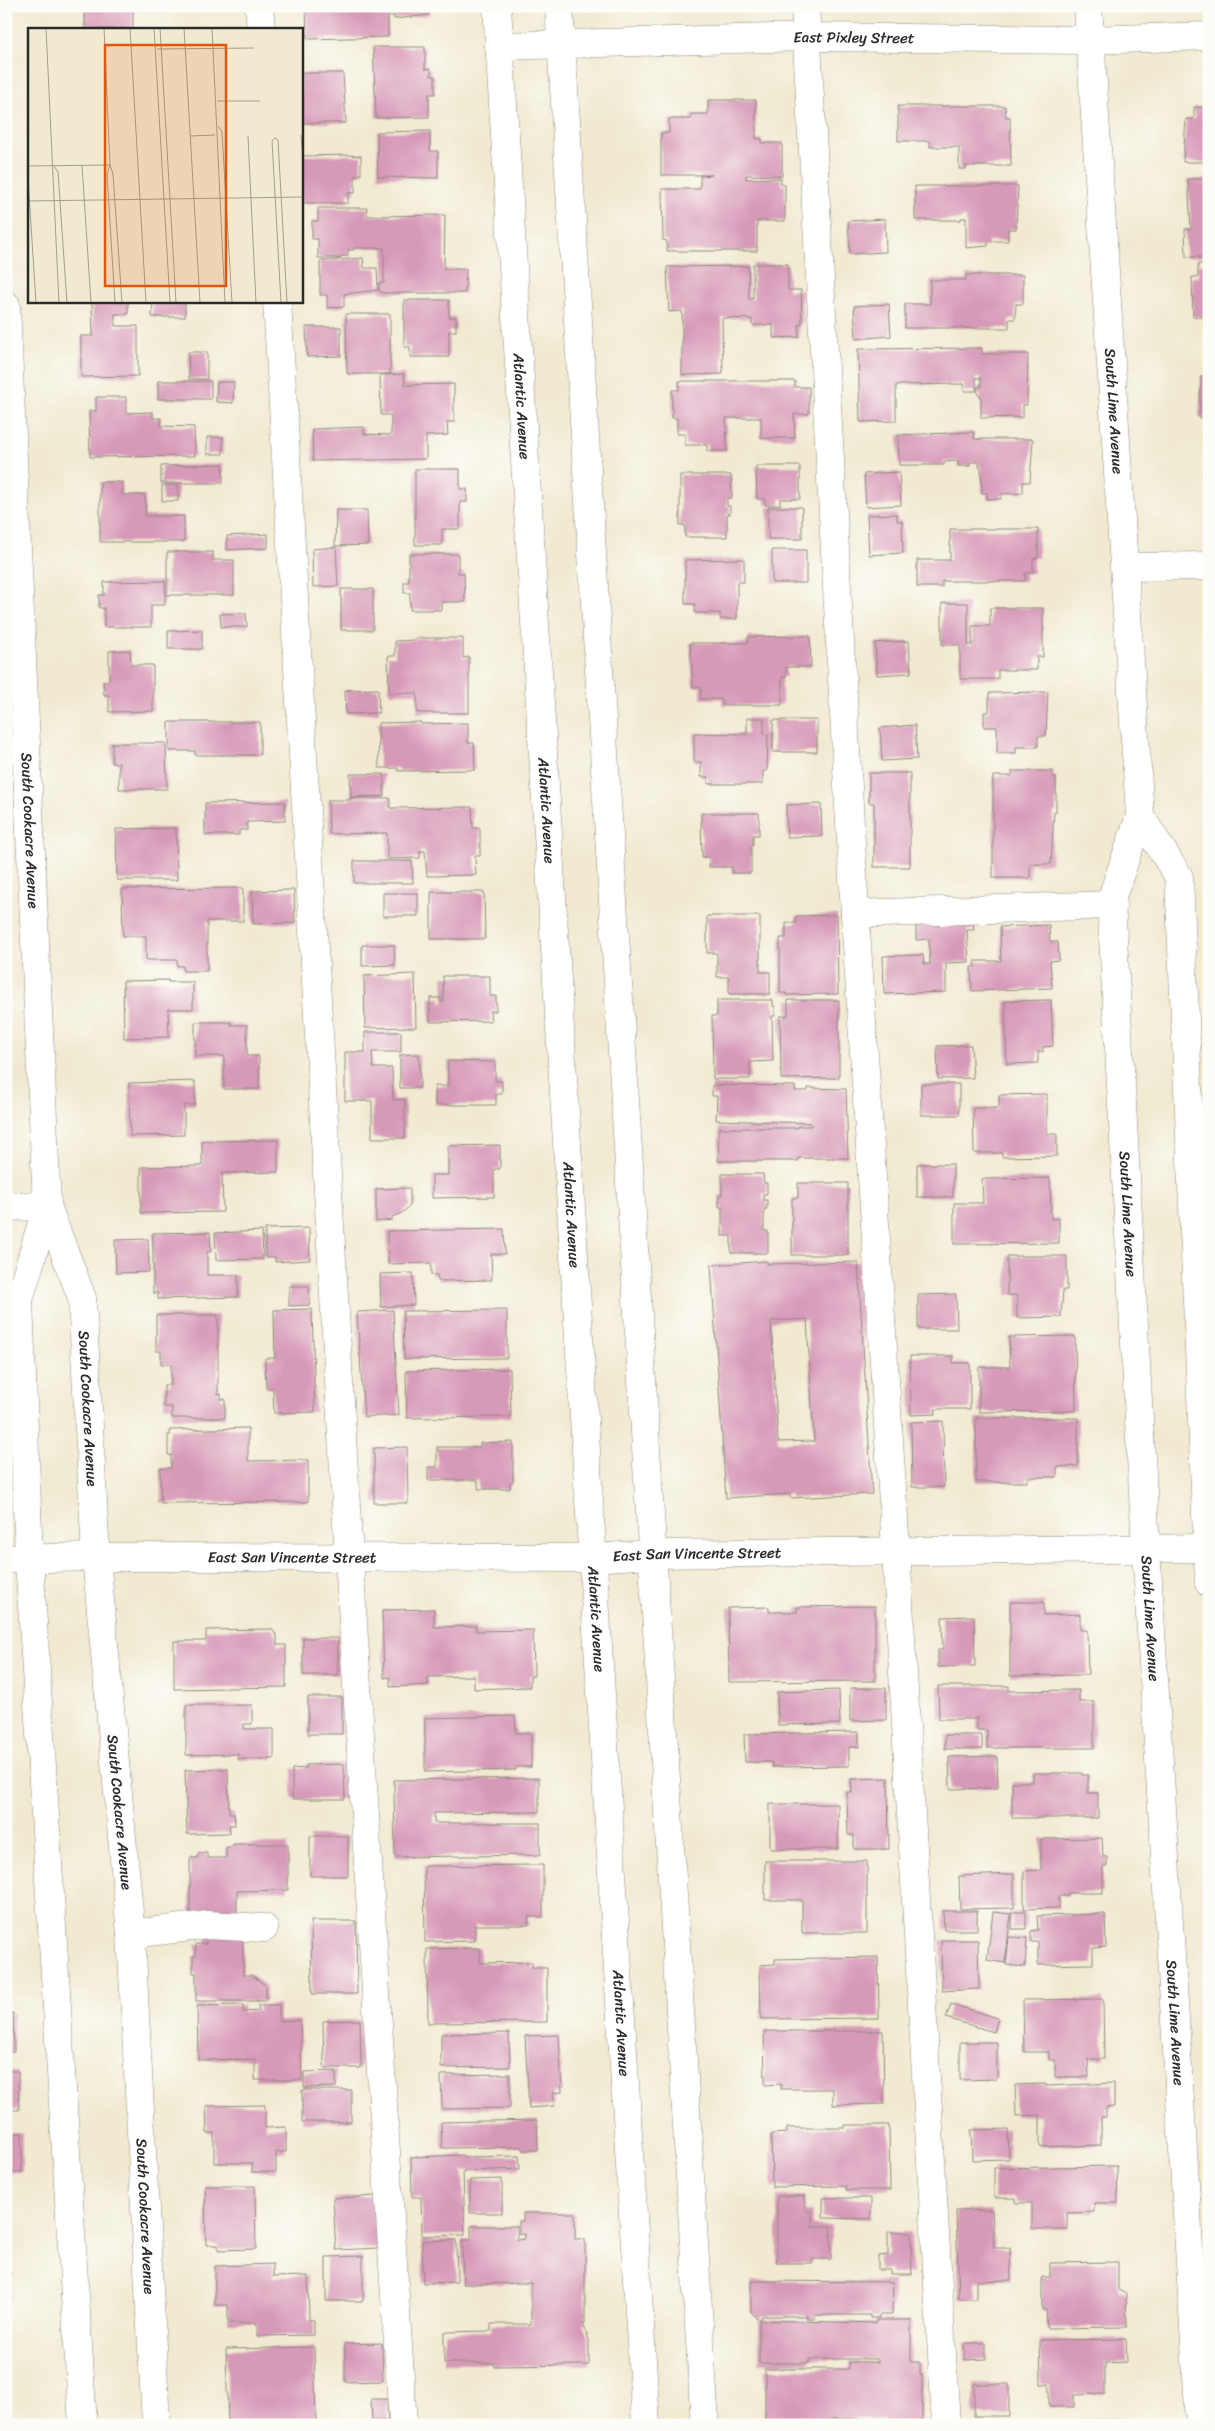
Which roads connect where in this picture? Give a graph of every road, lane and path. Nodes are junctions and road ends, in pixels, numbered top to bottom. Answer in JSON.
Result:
{"nodes":[{"id":1,"x":260,"y":6,"type":"edge"},
{"id":2,"x":497,"y":6,"type":"edge"},
{"id":3,"x":558,"y":6,"type":"edge"},
{"id":4,"x":805,"y":6,"type":"edge"},
{"id":5,"x":1088,"y":6,"type":"edge"},
{"id":6,"x":261,"y":28,"type":"edge"},
{"id":7,"x":1209,"y":36,"type":"edge"},
{"id":8,"x":807,"y":37,"type":"junction"},
{"id":9,"x":1090,"y":40,"type":"junction"},
{"id":10,"x":561,"y":44,"type":"junction"},
{"id":11,"x":499,"y":46,"type":"junction"},
{"id":12,"x":276,"y":302,"type":"edge"},
{"id":13,"x":6,"y":305,"type":"edge"},
{"id":14,"x":1209,"y":566,"type":"edge"},
{"id":15,"x":1125,"y":567,"type":"junction"},
{"id":16,"x":1140,"y":816,"type":"junction"},
{"id":17,"x":1112,"y":905,"type":"junction"},
{"id":18,"x":854,"y":914,"type":"junction"},
{"id":19,"x":46,"y":1206,"type":"junction"},
{"id":20,"x":6,"y":1207,"type":"edge"},
{"id":21,"x":1208,"y":1548,"type":"edge"},
{"id":22,"x":1146,"y":1549,"type":"junction"},
{"id":23,"x":896,"y":1550,"type":"junction"},
{"id":24,"x":651,"y":1554,"type":"junction"},
{"id":25,"x":96,"y":1557,"type":"junction"},
{"id":26,"x":349,"y":1558,"type":"junction"},
{"id":27,"x":591,"y":1558,"type":"junction"},
{"id":28,"x":17,"y":1559,"type":"edge"},
{"id":29,"x":1209,"y":1583,"type":"edge"},
{"id":30,"x":264,"y":1928,"type":"dead end"},
{"id":31,"x":131,"y":1934,"type":"junction"},
{"id":32,"x":84,"y":2425,"type":"edge"},
{"id":33,"x":156,"y":2425,"type":"edge"},
{"id":34,"x":403,"y":2425,"type":"edge"},
{"id":35,"x":646,"y":2425,"type":"edge"},
{"id":36,"x":705,"y":2425,"type":"edge"},
{"id":37,"x":946,"y":2425,"type":"edge"},
{"id":38,"x":1200,"y":2425,"type":"edge"}],
"edges":[{"from":1,"to":6,"type":"street"},
{"from":2,"to":11,"type":"street","name":"Atlantic Avenue"},
{"from":3,"to":10,"type":"street"},
{"from":4,"to":8,"type":"street"},
{"from":5,"to":9,"type":"street","name":"South Lime Avenue"},
{"from":7,"to":9,"type":"street","name":"East Pixley Street"},
{"from":8,"to":9,"type":"street","name":"East Pixley Street"},
{"from":8,"to":10,"type":"street","name":"East Pixley Street"},
{"from":8,"to":18,"type":"street"},
{"from":9,"to":15,"type":"street","name":"South Lime Avenue"},
{"from":10,"to":11,"type":"street","name":"East Pixley Street"},
{"from":10,"to":24,"type":"street"},
{"from":11,"to":27,"type":"street","name":"Atlantic Avenue"},
{"from":12,"to":26,"type":"street"},
{"from":13,"to":19,"type":"street","name":"South Cookacre Avenue"},
{"from":14,"to":15,"type":"street"},
{"from":15,"to":16,"type":"street","name":"South Lime Avenue"},
{"from":16,"to":17,"type":"street","name":"South Lime Avenue"},
{"from":16,"to":21,"type":"street","name":"South Lime Avenue"},
{"from":17,"to":18,"type":"street"},
{"from":17,"to":22,"type":"street","name":"South Lime Avenue"},
{"from":18,"to":23,"type":"street"},
{"from":19,"to":20,"type":"street"},
{"from":19,"to":25,"type":"street","name":"South Cookacre Avenue"},
{"from":19,"to":28,"type":"street","name":"South Cookacre Avenue"},
{"from":21,"to":22,"type":"street","name":"East San Vincente Street"},
{"from":21,"to":29,"type":"street","name":"South Lime Avenue"},
{"from":22,"to":23,"type":"street","name":"East San Vincente Street"},
{"from":22,"to":38,"type":"street","name":"South Lime Avenue"},
{"from":23,"to":24,"type":"street","name":"East San Vincente Street"},
{"from":23,"to":37,"type":"street"},
{"from":24,"to":27,"type":"street","name":"East San Vincente Street"},
{"from":24,"to":36,"type":"street"},
{"from":25,"to":26,"type":"street","name":"East San Vincente Street"},
{"from":25,"to":28,"type":"street","name":"East San Vincente Street"},
{"from":25,"to":31,"type":"street","name":"South Cookacre Avenue"},
{"from":26,"to":27,"type":"street","name":"East San Vincente Street"},
{"from":26,"to":34,"type":"street"},
{"from":27,"to":35,"type":"street","name":"Atlantic Avenue"},
{"from":28,"to":32,"type":"street","name":"South Cookacre Avenue"},
{"from":30,"to":31,"type":"street"},
{"from":31,"to":33,"type":"street","name":"South Cookacre Avenue"}]}
